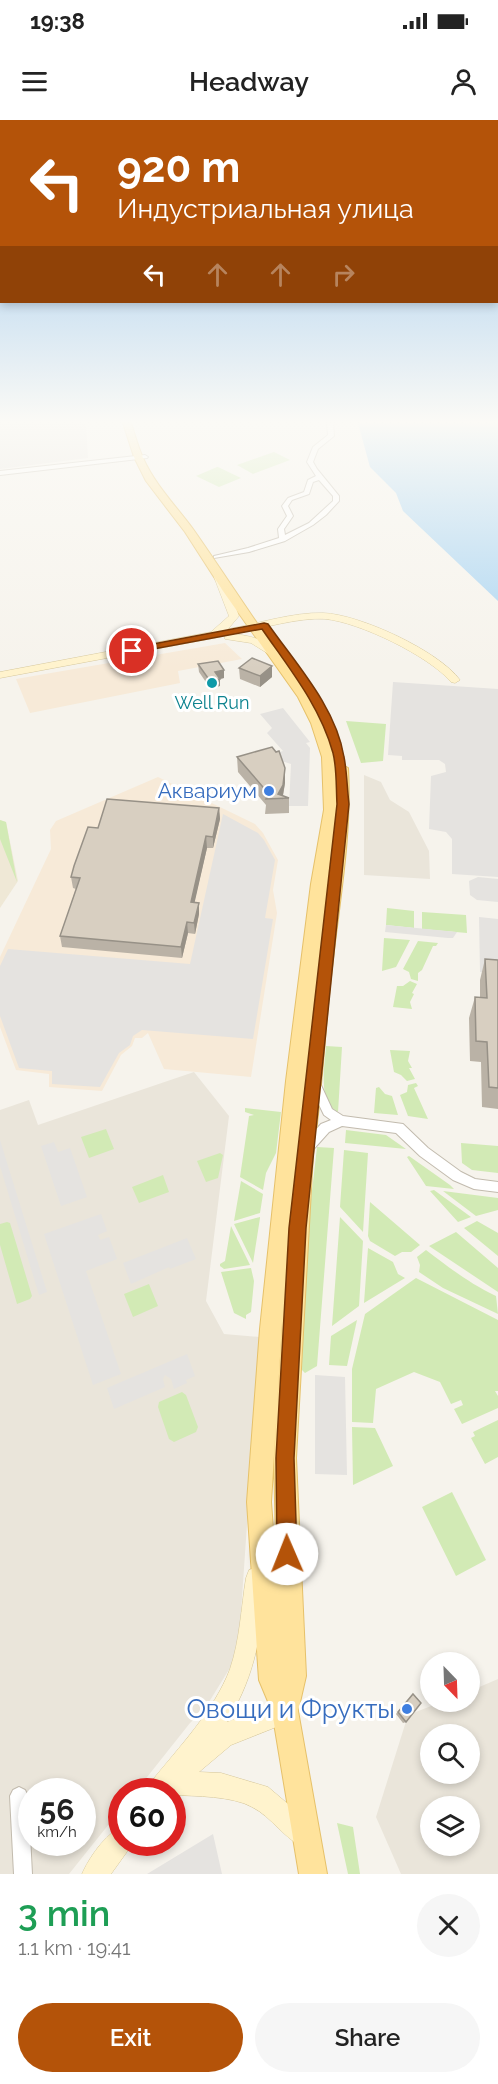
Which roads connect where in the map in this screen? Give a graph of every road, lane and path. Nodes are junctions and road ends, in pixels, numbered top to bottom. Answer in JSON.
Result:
{"nodes":[{"id":1,"x":169,"y":505,"type":"edge"},
{"id":2,"x":178,"y":505,"type":"edge"},
{"id":3,"x":286,"y":505,"type":"edge"},
{"id":4,"x":332,"y":505,"type":"edge"},
{"id":5,"x":283,"y":540,"type":"junction"},
{"id":6,"x":216,"y":557,"type":"junction"},
{"id":7,"x":219,"y":577,"type":"junction"},
{"id":8,"x":261,"y":631,"type":"junction"},
{"id":9,"x":208,"y":636,"type":"junction"},
{"id":10,"x":278,"y":659,"type":"junction"},
{"id":11,"x":0,"y":675,"type":"edge"},
{"id":12,"x":455,"y":680,"type":"dead end"},
{"id":13,"x":314,"y":1076,"type":"junction"},
{"id":14,"x":341,"y":1121,"type":"junction"},
{"id":15,"x":304,"y":1154,"type":"junction"},
{"id":16,"x":498,"y":1187,"type":"edge"},
{"id":17,"x":260,"y":1525,"type":"junction"},
{"id":18,"x":285,"y":1711,"type":"junction"},
{"id":19,"x":171,"y":1778,"type":"edge"},
{"id":20,"x":174,"y":1778,"type":"edge"},
{"id":21,"x":186,"y":1787,"type":"edge"},
{"id":22,"x":306,"y":1835,"type":"junction"},
{"id":23,"x":22,"y":1856,"type":"edge"},
{"id":24,"x":109,"y":1856,"type":"edge"},
{"id":25,"x":23,"y":1874,"type":"edge"},
{"id":26,"x":95,"y":1874,"type":"edge"},
{"id":27,"x":314,"y":1874,"type":"edge"}],
"edges":[{"from":1,"to":7,"type":"main road"},
{"from":2,"to":6,"type":"main road"},
{"from":3,"to":5,"type":"street"},
{"from":4,"to":5,"type":"street"},
{"from":5,"to":6,"type":"street"},
{"from":6,"to":8,"type":"main road"},
{"from":7,"to":8,"type":"main road"},
{"from":7,"to":9,"type":"main road"},
{"from":8,"to":9,"type":"main road"},
{"from":8,"to":10,"type":"main road"},
{"from":8,"to":12,"type":"main road"},
{"from":8,"to":13,"type":"main road"},
{"from":9,"to":10,"type":"main road"},
{"from":9,"to":11,"type":"main road"},
{"from":10,"to":17,"type":"main road"},
{"from":13,"to":14,"type":"street"},
{"from":13,"to":15,"type":"main road"},
{"from":14,"to":15,"type":"street"},
{"from":14,"to":16,"type":"street"},
{"from":15,"to":18,"type":"main road"},
{"from":17,"to":18,"type":"main road"},
{"from":17,"to":19,"type":"main road"},
{"from":18,"to":20,"type":"main road"},
{"from":18,"to":22,"type":"main road"},
{"from":21,"to":22,"type":"main road"},
{"from":22,"to":27,"type":"main road"},
{"from":23,"to":25,"type":"street"},
{"from":24,"to":26,"type":"main road"}]}
